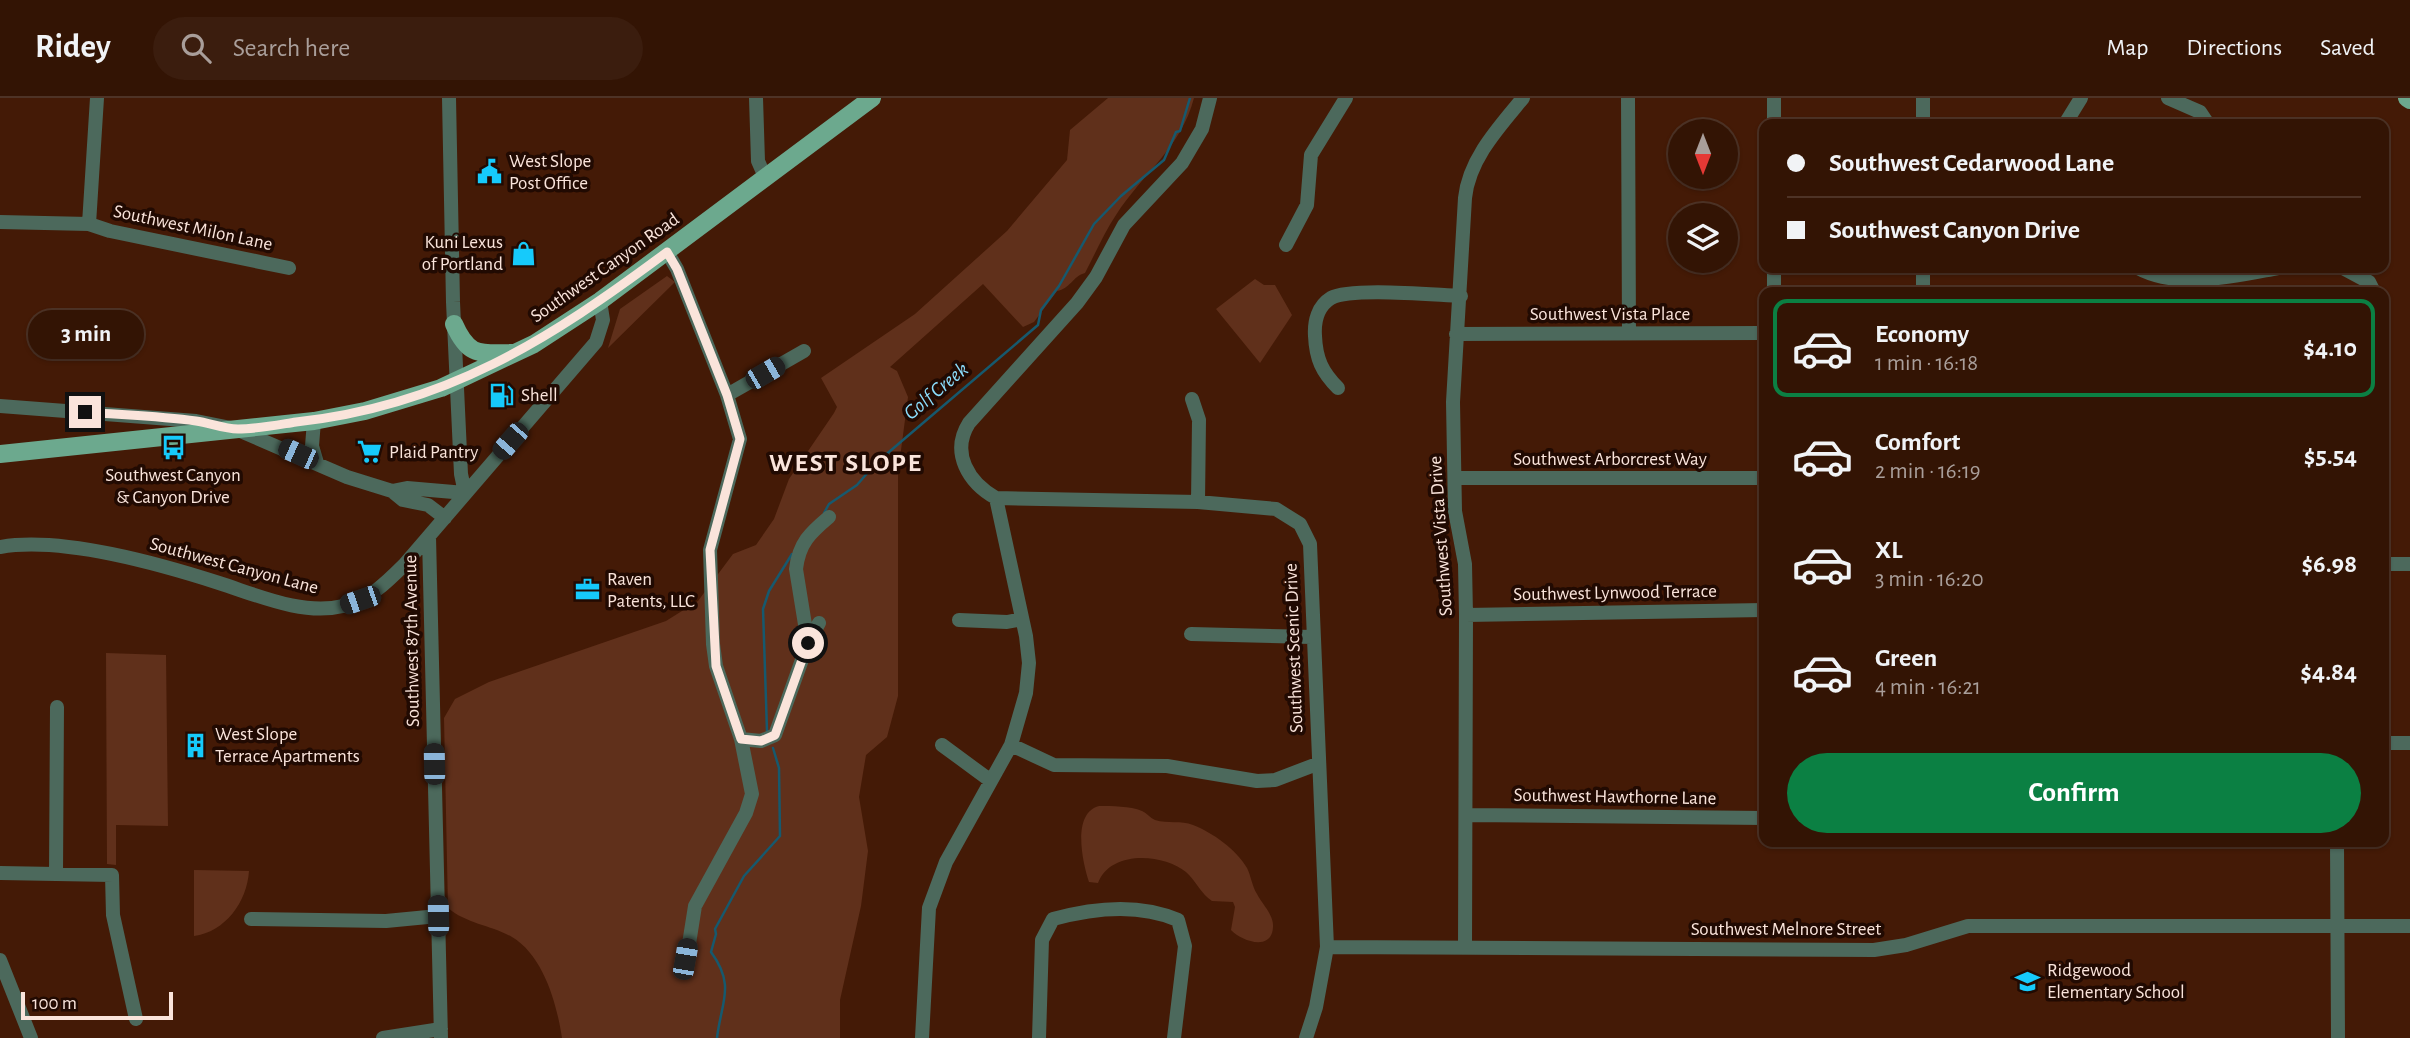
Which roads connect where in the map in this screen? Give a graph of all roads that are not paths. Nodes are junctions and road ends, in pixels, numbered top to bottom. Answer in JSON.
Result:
{"nodes":[{"id":1,"x":97,"y":98,"type":"edge"},
{"id":2,"x":449,"y":98,"type":"edge"},
{"id":3,"x":756,"y":98,"type":"edge"},
{"id":4,"x":872,"y":98,"type":"edge"},
{"id":5,"x":1210,"y":98,"type":"edge"},
{"id":6,"x":1346,"y":98,"type":"edge"},
{"id":7,"x":1523,"y":98,"type":"edge"},
{"id":8,"x":1628,"y":98,"type":"edge"},
{"id":9,"x":1774,"y":98,"type":"edge"},
{"id":10,"x":1923,"y":98,"type":"edge"},
{"id":11,"x":2081,"y":98,"type":"edge"},
{"id":12,"x":2168,"y":98,"type":"edge"},
{"id":13,"x":1774,"y":119,"type":"edge"},
{"id":14,"x":1923,"y":119,"type":"edge"},
{"id":15,"x":2068,"y":119,"type":"edge"},
{"id":16,"x":2205,"y":119,"type":"edge"},
{"id":17,"x":765,"y":177,"type":"junction"},
{"id":18,"x":0,"y":222,"type":"edge"},
{"id":19,"x":89,"y":224,"type":"junction"},
{"id":20,"x":1286,"y":245,"type":"dead end"},
{"id":21,"x":667,"y":252,"type":"junction"},
{"id":22,"x":289,"y":268,"type":"dead end"},
{"id":23,"x":2158,"y":273,"type":"edge"},
{"id":24,"x":2251,"y":273,"type":"edge"},
{"id":25,"x":2352,"y":273,"type":"edge"},
{"id":26,"x":2372,"y":287,"type":"edge"},
{"id":27,"x":1461,"y":296,"type":"junction"},
{"id":28,"x":600,"y":302,"type":"junction"},
{"id":29,"x":454,"y":324,"type":"junction"},
{"id":30,"x":1629,"y":333,"type":"junction"},
{"id":31,"x":1759,"y":333,"type":"edge"},
{"id":32,"x":1456,"y":334,"type":"junction"},
{"id":33,"x":804,"y":351,"type":"dead end"},
{"id":34,"x":517,"y":354,"type":"junction"},
{"id":35,"x":458,"y":381,"type":"junction"},
{"id":36,"x":1338,"y":388,"type":"dead end"},
{"id":37,"x":727,"y":395,"type":"junction"},
{"id":38,"x":1192,"y":399,"type":"dead end"},
{"id":39,"x":0,"y":406,"type":"edge"},
{"id":40,"x":314,"y":421,"type":"junction"},
{"id":41,"x":236,"y":429,"type":"junction"},
{"id":42,"x":0,"y":454,"type":"edge"},
{"id":43,"x":317,"y":463,"type":"junction"},
{"id":44,"x":1455,"y":478,"type":"junction"},
{"id":45,"x":1759,"y":478,"type":"edge"},
{"id":46,"x":391,"y":491,"type":"junction"},
{"id":47,"x":436,"y":491,"type":"junction"},
{"id":48,"x":466,"y":493,"type":"junction"},
{"id":49,"x":996,"y":498,"type":"junction"},
{"id":50,"x":1198,"y":502,"type":"junction"},
{"id":51,"x":428,"y":505,"type":"junction"},
{"id":52,"x":445,"y":517,"type":"junction"},
{"id":53,"x":829,"y":517,"type":"dead end"},
{"id":54,"x":429,"y":537,"type":"junction"},
{"id":55,"x":0,"y":547,"type":"edge"},
{"id":56,"x":2389,"y":564,"type":"edge"},
{"id":57,"x":2410,"y":564,"type":"edge"},
{"id":58,"x":1759,"y":611,"type":"edge"},
{"id":59,"x":1466,"y":615,"type":"junction"},
{"id":60,"x":1022,"y":619,"type":"junction"},
{"id":61,"x":959,"y":620,"type":"dead end"},
{"id":62,"x":820,"y":623,"type":"dead end"},
{"id":63,"x":1191,"y":634,"type":"dead end"},
{"id":64,"x":1312,"y":637,"type":"junction"},
{"id":65,"x":808,"y":643,"type":"junction"},
{"id":66,"x":57,"y":707,"type":"dead end"},
{"id":67,"x":741,"y":739,"type":"junction"},
{"id":68,"x":2389,"y":743,"type":"edge"},
{"id":69,"x":2410,"y":743,"type":"edge"},
{"id":70,"x":942,"y":745,"type":"dead end"},
{"id":71,"x":1011,"y":745,"type":"junction"},
{"id":72,"x":1317,"y":764,"type":"junction"},
{"id":73,"x":991,"y":781,"type":"junction"},
{"id":74,"x":1466,"y":815,"type":"junction"},
{"id":75,"x":1759,"y":818,"type":"edge"},
{"id":76,"x":2337,"y":847,"type":"edge"},
{"id":77,"x":0,"y":873,"type":"edge"},
{"id":78,"x":56,"y":874,"type":"junction"},
{"id":79,"x":438,"y":916,"type":"junction"},
{"id":80,"x":251,"y":919,"type":"dead end"},
{"id":81,"x":2338,"y":926,"type":"junction"},
{"id":82,"x":2410,"y":926,"type":"edge"},
{"id":83,"x":1327,"y":947,"type":"junction"},
{"id":84,"x":1465,"y":948,"type":"junction"},
{"id":85,"x":0,"y":960,"type":"edge"},
{"id":86,"x":685,"y":969,"type":"dead end"},
{"id":87,"x":136,"y":1019,"type":"dead end"},
{"id":88,"x":441,"y":1034,"type":"edge"},
{"id":89,"x":31,"y":1038,"type":"edge"},
{"id":90,"x":383,"y":1038,"type":"edge"},
{"id":91,"x":922,"y":1038,"type":"edge"},
{"id":92,"x":1039,"y":1038,"type":"edge"},
{"id":93,"x":1174,"y":1038,"type":"edge"},
{"id":94,"x":1306,"y":1038,"type":"edge"},
{"id":95,"x":2338,"y":1038,"type":"edge"}],
"edges":[{"from":1,"to":19,"type":"street","name":"Southwest Milon Lane"},
{"from":2,"to":29,"type":"street"},
{"from":3,"to":17,"type":"street"},
{"from":4,"to":17,"type":"main road","name":"Southwest Canyon Road"},
{"from":5,"to":49,"type":"street"},
{"from":6,"to":20,"type":"street"},
{"from":7,"to":27,"type":"street","name":"Southwest Vista Drive"},
{"from":8,"to":30,"type":"street"},
{"from":9,"to":13,"type":"street"},
{"from":10,"to":14,"type":"street"},
{"from":11,"to":15,"type":"street"},
{"from":12,"to":16,"type":"street"},
{"from":17,"to":21,"type":"main road","name":"Southwest Canyon Road"},
{"from":18,"to":19,"type":"street"},
{"from":19,"to":22,"type":"street","name":"Southwest Milon Lane"},
{"from":21,"to":28,"type":"main road","name":"Southwest Canyon Road"},
{"from":21,"to":37,"type":"street"},
{"from":23,"to":24,"type":"street"},
{"from":25,"to":26,"type":"street"},
{"from":27,"to":32,"type":"street","name":"Southwest Vista Drive"},
{"from":27,"to":36,"type":"street"},
{"from":28,"to":34,"type":"main road","name":"Southwest Canyon Road"},
{"from":28,"to":48,"type":"street","name":"Southwest Canyon Lane"},
{"from":29,"to":34,"type":"main road"},
{"from":29,"to":35,"type":"street"},
{"from":30,"to":31,"type":"street","name":"Southwest Vista Place"},
{"from":30,"to":32,"type":"street","name":"Southwest Vista Place"},
{"from":32,"to":44,"type":"street","name":"Southwest Vista Drive"},
{"from":33,"to":37,"type":"street"},
{"from":34,"to":35,"type":"main road","name":"Southwest Canyon Road"},
{"from":35,"to":40,"type":"main road","name":"Southwest Canyon Road"},
{"from":35,"to":48,"type":"street"},
{"from":37,"to":67,"type":"street"},
{"from":38,"to":50,"type":"street"},
{"from":39,"to":41,"type":"street"},
{"from":40,"to":41,"type":"main road","name":"Southwest Canyon Road"},
{"from":40,"to":43,"type":"street"},
{"from":41,"to":42,"type":"main road","name":"Southwest Canyon Road"},
{"from":41,"to":43,"type":"street"},
{"from":43,"to":46,"type":"street"},
{"from":44,"to":45,"type":"street","name":"Southwest Arborcrest Way"},
{"from":44,"to":59,"type":"street","name":"Southwest Vista Drive"},
{"from":46,"to":47,"type":"street"},
{"from":46,"to":51,"type":"street"},
{"from":47,"to":48,"type":"street"},
{"from":47,"to":51,"type":"street"},
{"from":48,"to":52,"type":"street","name":"Southwest Canyon Lane"},
{"from":49,"to":50,"type":"street","name":"Southwest Scenic Drive"},
{"from":49,"to":60,"type":"street"},
{"from":50,"to":64,"type":"street","name":"Southwest Scenic Drive"},
{"from":51,"to":52,"type":"street"},
{"from":52,"to":54,"type":"street","name":"Southwest Canyon Lane"},
{"from":53,"to":65,"type":"street"},
{"from":54,"to":55,"type":"street","name":"Southwest Canyon Lane"},
{"from":54,"to":79,"type":"street","name":"Southwest 87th Avenue"},
{"from":56,"to":57,"type":"street"},
{"from":58,"to":59,"type":"street","name":"Southwest Lynwood Terrace"},
{"from":59,"to":74,"type":"street","name":"Southwest Vista Drive"},
{"from":60,"to":61,"type":"street"},
{"from":60,"to":71,"type":"street"},
{"from":62,"to":65,"type":"street"},
{"from":63,"to":64,"type":"street"},
{"from":64,"to":72,"type":"street","name":"Southwest Scenic Drive"},
{"from":65,"to":67,"type":"street"},
{"from":66,"to":78,"type":"street"},
{"from":67,"to":86,"type":"street"},
{"from":68,"to":69,"type":"street"},
{"from":70,"to":73,"type":"street"},
{"from":71,"to":72,"type":"street"},
{"from":71,"to":73,"type":"street"},
{"from":72,"to":83,"type":"street","name":"Southwest Scenic Drive"},
{"from":73,"to":91,"type":"street"},
{"from":74,"to":75,"type":"street","name":"Southwest Hawthorne Lane"},
{"from":74,"to":84,"type":"street","name":"Southwest Vista Drive"},
{"from":76,"to":81,"type":"street"},
{"from":77,"to":78,"type":"street"},
{"from":78,"to":87,"type":"street"},
{"from":79,"to":80,"type":"street"},
{"from":79,"to":88,"type":"street","name":"Southwest 87th Avenue"},
{"from":81,"to":82,"type":"street","name":"Southwest Melnore Street"},
{"from":81,"to":84,"type":"street","name":"Southwest Melnore Street"},
{"from":81,"to":95,"type":"street"},
{"from":83,"to":84,"type":"street","name":"Southwest Melnore Street"},
{"from":83,"to":94,"type":"street","name":"Southwest Scenic Drive"},
{"from":85,"to":89,"type":"street"},
{"from":88,"to":90,"type":"street"},
{"from":92,"to":93,"type":"street"}]}
